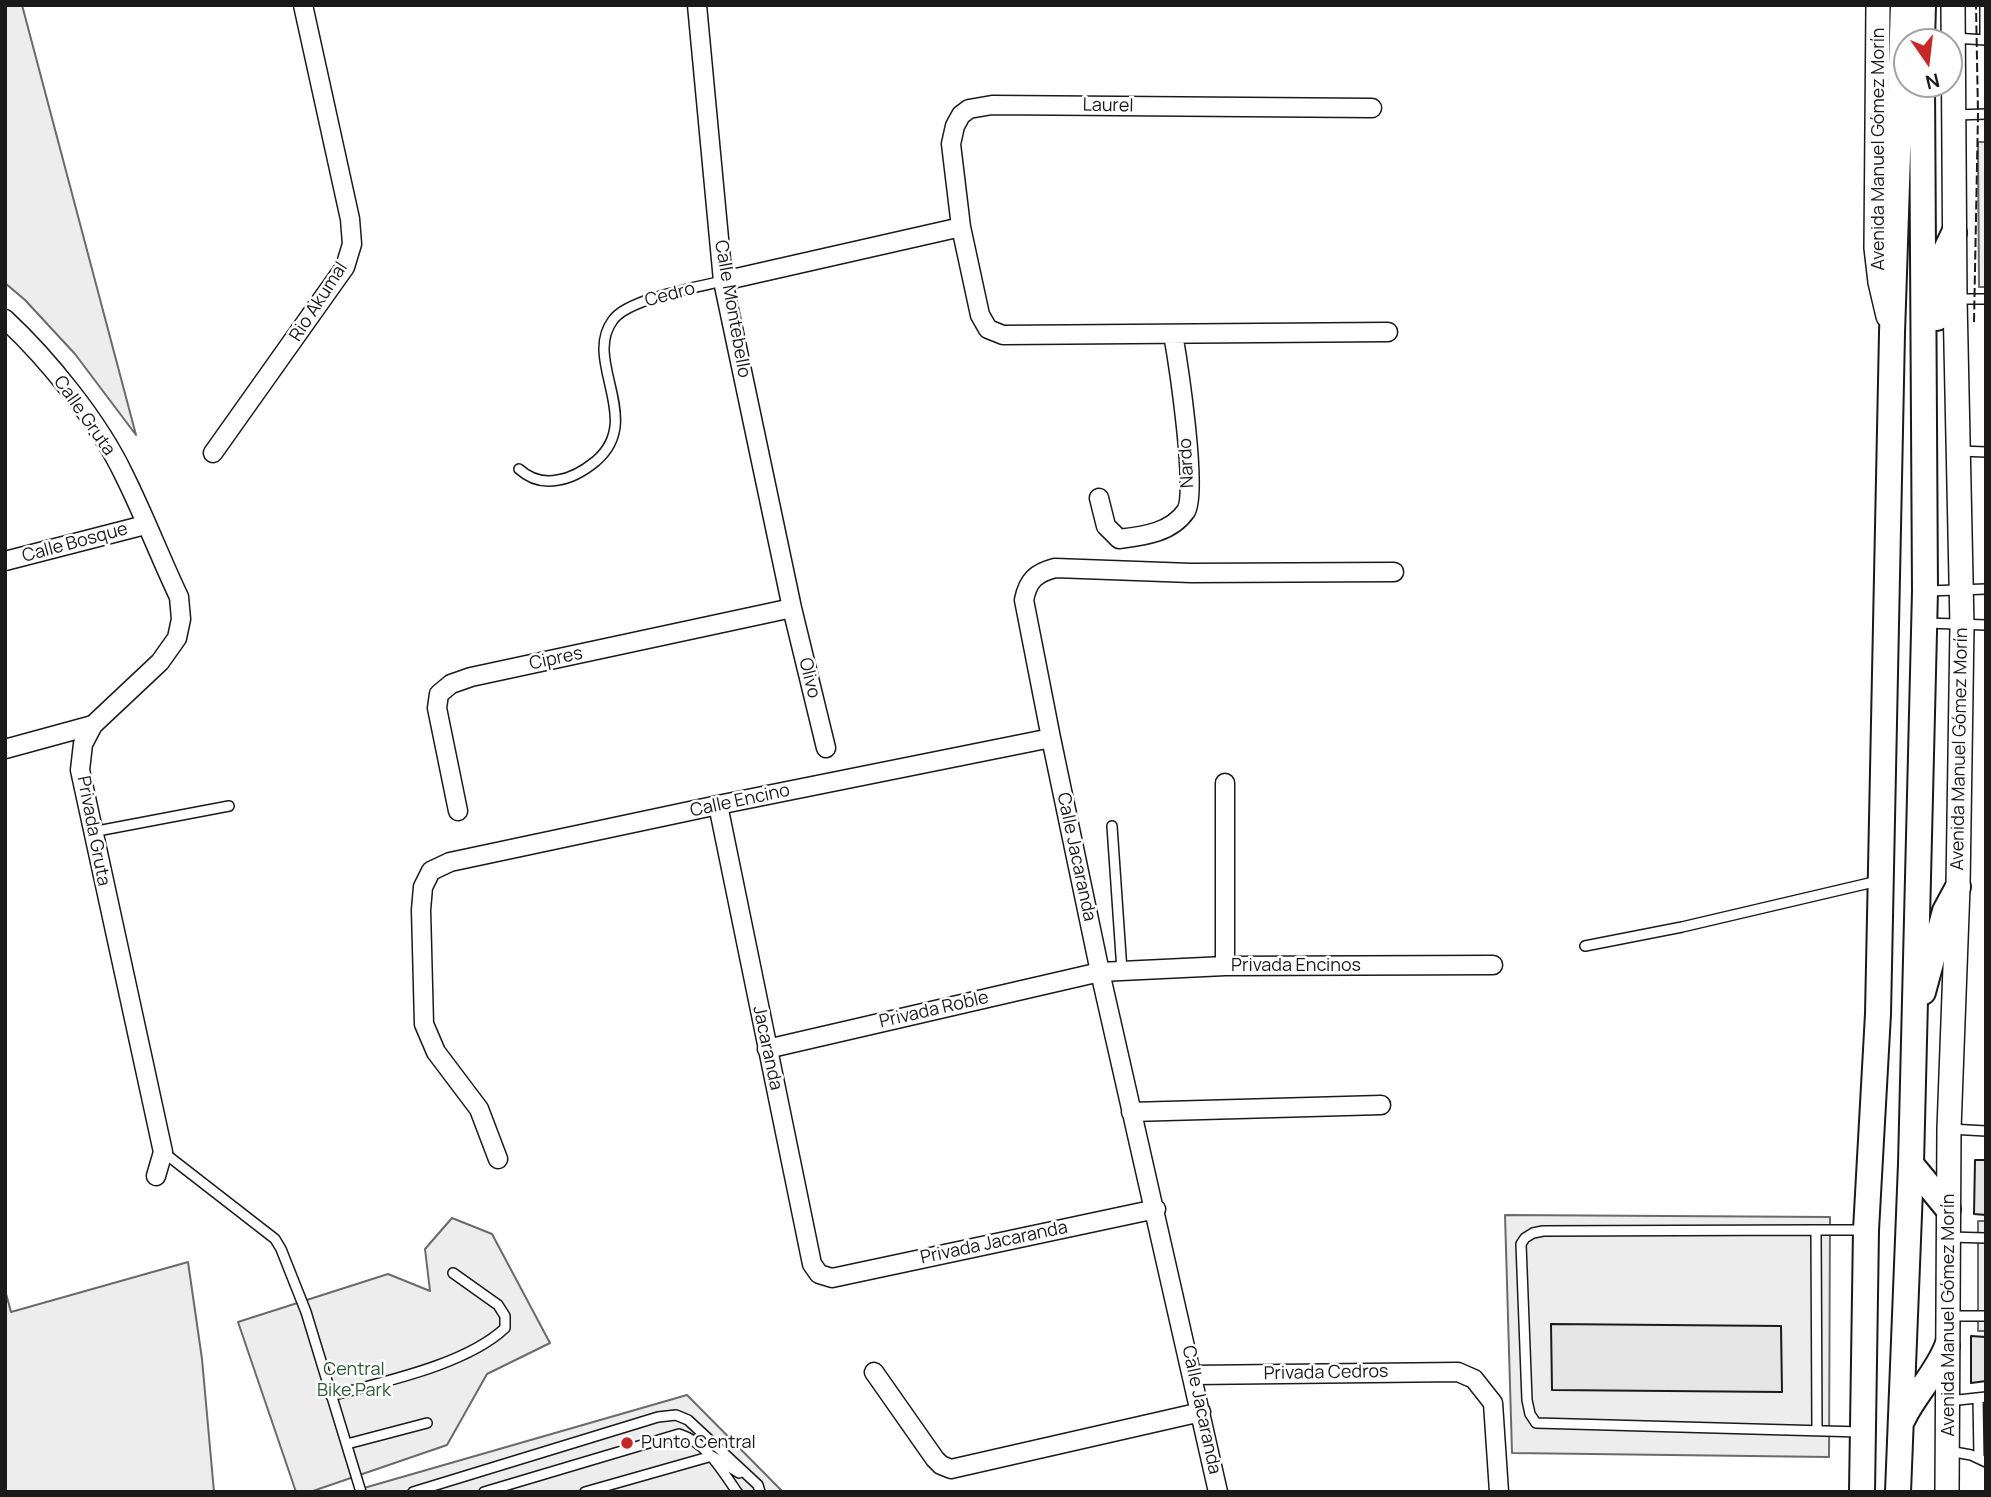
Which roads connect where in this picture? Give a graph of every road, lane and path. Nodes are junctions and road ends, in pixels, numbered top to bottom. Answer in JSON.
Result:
{"nodes":[{"id":1,"x":303,"y":5,"type":"edge"},
{"id":2,"x":697,"y":5,"type":"edge"},
{"id":3,"x":1878,"y":5,"type":"edge"},
{"id":4,"x":1903,"y":5,"type":"edge"},
{"id":5,"x":1923,"y":5,"type":"edge"},
{"id":6,"x":1953,"y":5,"type":"edge"},
{"id":7,"x":1985,"y":5,"type":"edge"},
{"id":8,"x":1922,"y":28,"type":"edge"},
{"id":9,"x":1952,"y":28,"type":"edge"},
{"id":10,"x":1963,"y":39,"type":"edge"},
{"id":11,"x":1985,"y":40,"type":"edge"},
{"id":12,"x":1922,"y":98,"type":"edge"},
{"id":13,"x":1953,"y":98,"type":"edge"},
{"id":14,"x":1372,"y":108,"type":"dead end"},
{"id":15,"x":1986,"y":114,"type":"edge"},
{"id":16,"x":1953,"y":115,"type":"junction"},
{"id":17,"x":961,"y":227,"type":"junction"},
{"id":18,"x":1955,"y":233,"type":"junction"},
{"id":19,"x":723,"y":281,"type":"junction"},
{"id":20,"x":1955,"y":299,"type":"junction"},
{"id":21,"x":1986,"y":299,"type":"edge"},
{"id":22,"x":5,"y":319,"type":"edge"},
{"id":23,"x":1388,"y":332,"type":"dead end"},
{"id":24,"x":1892,"y":333,"type":"junction"},
{"id":25,"x":1173,"y":334,"type":"junction"},
{"id":26,"x":1923,"y":375,"type":"junction"},
{"id":27,"x":1960,"y":451,"type":"junction"},
{"id":28,"x":1986,"y":452,"type":"edge"},
{"id":29,"x":213,"y":453,"type":"dead end"},
{"id":30,"x":519,"y":469,"type":"dead end"},
{"id":31,"x":1099,"y":499,"type":"dead end"},
{"id":32,"x":145,"y":525,"type":"junction"},
{"id":33,"x":5,"y":561,"type":"edge"},
{"id":34,"x":1394,"y":572,"type":"dead end"},
{"id":35,"x":1986,"y":589,"type":"edge"},
{"id":36,"x":1925,"y":591,"type":"junction"},
{"id":37,"x":1962,"y":592,"type":"junction"},
{"id":38,"x":792,"y":608,"type":"junction"},
{"id":39,"x":1925,"y":623,"type":"junction"},
{"id":40,"x":1986,"y":625,"type":"edge"},
{"id":41,"x":1962,"y":626,"type":"junction"},
{"id":42,"x":93,"y":725,"type":"junction"},
{"id":43,"x":1051,"y":738,"type":"junction"},
{"id":44,"x":826,"y":748,"type":"dead end"},
{"id":45,"x":5,"y":749,"type":"edge"},
{"id":46,"x":1224,"y":783,"type":"dead end"},
{"id":47,"x":718,"y":805,"type":"junction"},
{"id":48,"x":229,"y":806,"type":"dead end"},
{"id":49,"x":457,"y":811,"type":"dead end"},
{"id":50,"x":1112,"y":826,"type":"dead end"},
{"id":51,"x":92,"y":832,"type":"junction"},
{"id":52,"x":1880,"y":881,"type":"junction"},
{"id":53,"x":1958,"y":887,"type":"junction"},
{"id":54,"x":1585,"y":946,"type":"dead end"},
{"id":55,"x":1493,"y":965,"type":"dead end"},
{"id":56,"x":1225,"y":966,"type":"junction"},
{"id":57,"x":1122,"y":971,"type":"junction"},
{"id":58,"x":1100,"y":972,"type":"junction"},
{"id":59,"x":1914,"y":1004,"type":"junction"},
{"id":60,"x":767,"y":1049,"type":"junction"},
{"id":61,"x":1381,"y":1105,"type":"dead end"},
{"id":62,"x":1131,"y":1112,"type":"junction"},
{"id":63,"x":1948,"y":1129,"type":"junction"},
{"id":64,"x":1986,"y":1131,"type":"edge"},
{"id":65,"x":163,"y":1152,"type":"junction"},
{"id":66,"x":498,"y":1159,"type":"dead end"},
{"id":67,"x":1911,"y":1164,"type":"junction"},
{"id":68,"x":156,"y":1176,"type":"dead end"},
{"id":69,"x":1156,"y":1209,"type":"junction"},
{"id":70,"x":1948,"y":1209,"type":"junction"},
{"id":71,"x":1816,"y":1230,"type":"junction"},
{"id":72,"x":1866,"y":1230,"type":"junction"},
{"id":73,"x":1948,"y":1237,"type":"junction"},
{"id":74,"x":1986,"y":1238,"type":"edge"},
{"id":75,"x":453,"y":1273,"type":"dead end"},
{"id":76,"x":832,"y":1278,"type":"joint"},
{"id":77,"x":1947,"y":1316,"type":"junction"},
{"id":78,"x":1986,"y":1316,"type":"edge"},
{"id":79,"x":1947,"y":1346,"type":"junction"},
{"id":80,"x":874,"y":1372,"type":"dead end"},
{"id":81,"x":1193,"y":1375,"type":"junction"},
{"id":82,"x":331,"y":1396,"type":"junction"},
{"id":83,"x":1982,"y":1398,"type":"edge"},
{"id":84,"x":1949,"y":1401,"type":"junction"},
{"id":85,"x":1201,"y":1412,"type":"junction"},
{"id":86,"x":1902,"y":1422,"type":"junction"},
{"id":87,"x":427,"y":1423,"type":"dead end"},
{"id":88,"x":1817,"y":1430,"type":"junction"},
{"id":89,"x":1864,"y":1432,"type":"junction"},
{"id":90,"x":347,"y":1444,"type":"junction"},
{"id":91,"x":1949,"y":1451,"type":"junction"},
{"id":92,"x":712,"y":1456,"type":"junction"},
{"id":93,"x":1982,"y":1460,"type":"edge"},
{"id":94,"x":759,"y":1488,"type":"edge"},
{"id":95,"x":361,"y":1492,"type":"edge"},
{"id":96,"x":413,"y":1492,"type":"edge"},
{"id":97,"x":484,"y":1492,"type":"edge"},
{"id":98,"x":584,"y":1492,"type":"edge"},
{"id":99,"x":737,"y":1492,"type":"edge"},
{"id":100,"x":771,"y":1492,"type":"edge"},
{"id":101,"x":1218,"y":1492,"type":"edge"},
{"id":102,"x":1499,"y":1492,"type":"edge"},
{"id":103,"x":1862,"y":1492,"type":"edge"},
{"id":104,"x":1898,"y":1492,"type":"edge"},
{"id":105,"x":1947,"y":1492,"type":"edge"}],
"edges":[{"from":1,"to":29,"type":"street","name":"Rio Akumal"},
{"from":2,"to":19,"type":"street","name":"Calle Montebello"},
{"from":3,"to":24,"type":"street","name":"Avenida Manuel Gómez Morín"},
{"from":4,"to":24,"type":"main road","name":"Avenida Manuel Gómez Morín"},
{"from":5,"to":8,"type":"main road"},
{"from":6,"to":9,"type":"street","name":"Avenida Manuel Gómez Morín"},
{"from":7,"to":11,"type":"lane"},
{"from":10,"to":11,"type":"lane"},
{"from":12,"to":26,"type":"main road"},
{"from":13,"to":16,"type":"street","name":"Avenida Manuel Gómez Morín"},
{"from":14,"to":17,"type":"street","name":"Laurel"},
{"from":15,"to":16,"type":"lane"},
{"from":16,"to":18,"type":"street","name":"Avenida Manuel Gómez Morín"},
{"from":17,"to":19,"type":"street","name":"Cedro"},
{"from":17,"to":25,"type":"street"},
{"from":18,"to":20,"type":"street","name":"Avenida Manuel Gómez Morín"},
{"from":18,"to":26,"type":"main road"},
{"from":19,"to":30,"type":"lane","name":"Cedro"},
{"from":19,"to":38,"type":"street","name":"Calle Montebello"},
{"from":20,"to":21,"type":"lane"},
{"from":20,"to":27,"type":"street","name":"Avenida Manuel Gómez Morín"},
{"from":22,"to":32,"type":"street","name":"Calle Gruta"},
{"from":23,"to":25,"type":"street"},
{"from":24,"to":52,"type":"main road","name":"Avenida Manuel Gómez Morín"},
{"from":25,"to":31,"type":"street","name":"Nardo"},
{"from":26,"to":36,"type":"main road"},
{"from":27,"to":28,"type":"lane"},
{"from":27,"to":37,"type":"street","name":"Avenida Manuel Gómez Morín"},
{"from":32,"to":33,"type":"street","name":"Calle Bosque"},
{"from":32,"to":42,"type":"street","name":"Privada Gruta"},
{"from":34,"to":43,"type":"street","name":"Calle Jacaranda"},
{"from":35,"to":37,"type":"lane"},
{"from":36,"to":37,"type":"lane"},
{"from":36,"to":39,"type":"main road"},
{"from":37,"to":41,"type":"street","name":"Avenida Manuel Gómez Morín"},
{"from":38,"to":44,"type":"street","name":"Olivo"},
{"from":38,"to":49,"type":"street","name":"Cipres"},
{"from":39,"to":41,"type":"lane"},
{"from":39,"to":59,"type":"main road"},
{"from":40,"to":41,"type":"lane"},
{"from":41,"to":53,"type":"street","name":"Avenida Manuel Gómez Morín"},
{"from":42,"to":45,"type":"street"},
{"from":42,"to":51,"type":"street","name":"Privada Gruta"},
{"from":43,"to":47,"type":"street","name":"Calle Encino"},
{"from":43,"to":58,"type":"street","name":"Calle Jacaranda"},
{"from":46,"to":56,"type":"street"},
{"from":47,"to":60,"type":"street","name":"Jacaranda"},
{"from":47,"to":66,"type":"street","name":"Calle Encino"},
{"from":48,"to":51,"type":"lane"},
{"from":50,"to":57,"type":"lane"},
{"from":51,"to":65,"type":"street","name":"Privada Gruta"},
{"from":52,"to":54,"type":"lane"},
{"from":52,"to":72,"type":"main road","name":"Avenida Manuel Gómez Morín"},
{"from":53,"to":59,"type":"main road"},
{"from":53,"to":63,"type":"street","name":"Avenida Manuel Gómez Morín"},
{"from":55,"to":56,"type":"street","name":"Privada Encinos"},
{"from":56,"to":57,"type":"street","name":"Privada Encinos"},
{"from":57,"to":58,"type":"street","name":"Privada Encinos"},
{"from":58,"to":60,"type":"street","name":"Privada Roble"},
{"from":58,"to":62,"type":"street","name":"Calle Jacaranda"},
{"from":59,"to":67,"type":"main road"},
{"from":60,"to":76,"type":"street","name":"Jacaranda"},
{"from":61,"to":62,"type":"street"},
{"from":62,"to":69,"type":"street","name":"Calle Jacaranda"},
{"from":63,"to":64,"type":"lane"},
{"from":63,"to":70,"type":"street","name":"Avenida Manuel Gómez Morín"},
{"from":65,"to":68,"type":"street","name":"Privada Gruta"},
{"from":65,"to":82,"type":"lane"},
{"from":67,"to":70,"type":"main road"},
{"from":67,"to":86,"type":"main road"},
{"from":69,"to":76,"type":"street","name":"Privada Jacaranda"},
{"from":69,"to":81,"type":"street","name":"Calle Jacaranda"},
{"from":70,"to":73,"type":"street","name":"Avenida Manuel Gómez Morín"},
{"from":71,"to":72,"type":"lane"},
{"from":71,"to":88,"type":"lane"},
{"from":71,"to":88,"type":"lane"},
{"from":72,"to":89,"type":"main road","name":"Avenida Manuel Gómez Morín"},
{"from":73,"to":74,"type":"lane"},
{"from":73,"to":77,"type":"street","name":"Avenida Manuel Gómez Morín"},
{"from":75,"to":82,"type":"lane"},
{"from":77,"to":78,"type":"lane"},
{"from":77,"to":79,"type":"street","name":"Avenida Manuel Gómez Morín"},
{"from":79,"to":84,"type":"street","name":"Avenida Manuel Gómez Morín"},
{"from":79,"to":86,"type":"main road"},
{"from":80,"to":85,"type":"street"},
{"from":81,"to":85,"type":"street","name":"Calle Jacaranda"},
{"from":81,"to":102,"type":"street","name":"Privada Cedros"},
{"from":82,"to":90,"type":"lane"},
{"from":83,"to":84,"type":"lane"},
{"from":83,"to":93,"type":"lane"},
{"from":84,"to":91,"type":"street","name":"Avenida Manuel Gómez Morín"},
{"from":85,"to":101,"type":"street","name":"Calle Jacaranda"},
{"from":86,"to":104,"type":"main road"},
{"from":87,"to":90,"type":"lane"},
{"from":88,"to":89,"type":"lane"},
{"from":89,"to":103,"type":"main road","name":"Avenida Manuel Gómez Morín"},
{"from":90,"to":95,"type":"lane"},
{"from":91,"to":93,"type":"lane"},
{"from":91,"to":105,"type":"street","name":"Avenida Manuel Gómez Morín"},
{"from":92,"to":94,"type":"lane"},
{"from":92,"to":97,"type":"lane"},
{"from":92,"to":98,"type":"lane"},
{"from":92,"to":99,"type":"lane"},
{"from":94,"to":96,"type":"lane"},
{"from":94,"to":100,"type":"lane"}]}
